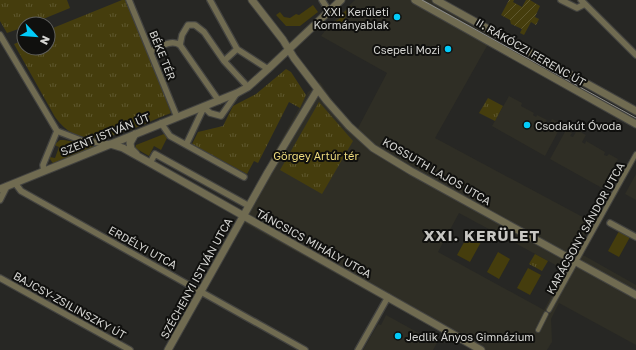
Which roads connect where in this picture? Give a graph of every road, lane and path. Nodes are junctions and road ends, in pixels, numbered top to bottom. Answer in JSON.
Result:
{"nodes":[{"id":1,"x":129,"y":0,"type":"edge"},
{"id":2,"x":210,"y":0,"type":"edge"},
{"id":3,"x":252,"y":0,"type":"edge"},
{"id":4,"x":322,"y":0,"type":"edge"},
{"id":5,"x":341,"y":0,"type":"edge"},
{"id":6,"x":415,"y":0,"type":"edge"},
{"id":7,"x":436,"y":0,"type":"edge"},
{"id":8,"x":561,"y":0,"type":"edge"},
{"id":9,"x":583,"y":2,"type":"edge"},
{"id":10,"x":329,"y":11,"type":"junction"},
{"id":11,"x":0,"y":35,"type":"edge"},
{"id":12,"x":180,"y":45,"type":"junction"},
{"id":13,"x":289,"y":48,"type":"junction"},
{"id":14,"x":237,"y":49,"type":"junction"},
{"id":15,"x":151,"y":50,"type":"junction"},
{"id":16,"x":636,"y":55,"type":"edge"},
{"id":17,"x":224,"y":61,"type":"junction"},
{"id":18,"x":268,"y":69,"type":"junction"},
{"id":19,"x":248,"y":87,"type":"junction"},
{"id":20,"x":318,"y":89,"type":"junction"},
{"id":21,"x":237,"y":93,"type":"junction"},
{"id":22,"x":219,"y":101,"type":"junction"},
{"id":23,"x":204,"y":107,"type":"junction"},
{"id":24,"x":636,"y":111,"type":"edge"},
{"id":25,"x":177,"y":117,"type":"junction"},
{"id":26,"x":161,"y":123,"type":"junction"},
{"id":27,"x":636,"y":124,"type":"edge"},
{"id":28,"x":57,"y":131,"type":"junction"},
{"id":29,"x":138,"y":132,"type":"junction"},
{"id":30,"x":110,"y":144,"type":"junction"},
{"id":31,"x":186,"y":145,"type":"junction"},
{"id":32,"x":636,"y":154,"type":"edge"},
{"id":33,"x":46,"y":155,"type":"junction"},
{"id":34,"x":137,"y":156,"type":"junction"},
{"id":35,"x":150,"y":163,"type":"junction"},
{"id":36,"x":56,"y":166,"type":"junction"},
{"id":37,"x":44,"y":171,"type":"junction"},
{"id":38,"x":244,"y":177,"type":"dead end"},
{"id":39,"x":15,"y":183,"type":"junction"},
{"id":40,"x":3,"y":187,"type":"edge"},
{"id":41,"x":0,"y":200,"type":"edge"},
{"id":42,"x":250,"y":206,"type":"junction"},
{"id":43,"x":244,"y":216,"type":"junction"},
{"id":44,"x":610,"y":223,"type":"dead end"},
{"id":45,"x":636,"y":237,"type":"edge"},
{"id":46,"x":575,"y":261,"type":"junction"},
{"id":47,"x":0,"y":278,"type":"edge"},
{"id":48,"x":202,"y":291,"type":"junction"},
{"id":49,"x":636,"y":295,"type":"edge"},
{"id":50,"x":388,"y":297,"type":"junction"},
{"id":51,"x":549,"y":310,"type":"dead end"},
{"id":52,"x":546,"y":314,"type":"dead end"},
{"id":53,"x":538,"y":330,"type":"dead end"},
{"id":54,"x":130,"y":350,"type":"edge"},
{"id":55,"x":168,"y":350,"type":"edge"},
{"id":56,"x":305,"y":350,"type":"edge"},
{"id":57,"x":358,"y":350,"type":"edge"},
{"id":58,"x":481,"y":350,"type":"edge"}],
"edges":[{"from":1,"to":15,"type":"street","name":"BÉKE TÉR"},
{"from":2,"to":14,"type":"street"},
{"from":3,"to":13,"type":"street","name":"KOSSUTH LAJOS UTCA"},
{"from":4,"to":10,"type":"street"},
{"from":5,"to":10,"type":"street","name":"SZENT ISTVÁN ÚT"},
{"from":6,"to":27,"type":"street","name":"II. RÁKÓCZI FERENC ÚT"},
{"from":7,"to":24,"type":"street","name":"II. RÁKÓCZI FERENC ÚT"},
{"from":8,"to":9,"type":"street"},
{"from":9,"to":16,"type":"street"},
{"from":10,"to":13,"type":"street","name":"SZENT ISTVÁN ÚT"},
{"from":11,"to":28,"type":"street"},
{"from":12,"to":15,"type":"street"},
{"from":12,"to":17,"type":"street"},
{"from":12,"to":22,"type":"street"},
{"from":13,"to":18,"type":"street","name":"SZENT ISTVÁN ÚT"},
{"from":13,"to":20,"type":"street","name":"KOSSUTH LAJOS UTCA"},
{"from":14,"to":17,"type":"street"},
{"from":14,"to":18,"type":"street"},
{"from":15,"to":25,"type":"street","name":"BÉKE TÉR"},
{"from":17,"to":19,"type":"street"},
{"from":18,"to":19,"type":"street","name":"SZENT ISTVÁN ÚT"},
{"from":19,"to":21,"type":"street","name":"SZENT ISTVÁN ÚT"},
{"from":20,"to":42,"type":"street"},
{"from":20,"to":46,"type":"street","name":"KOSSUTH LAJOS UTCA"},
{"from":21,"to":22,"type":"street","name":"SZENT ISTVÁN ÚT"},
{"from":21,"to":23,"type":"street"},
{"from":22,"to":23,"type":"street","name":"SZENT ISTVÁN ÚT"},
{"from":23,"to":25,"type":"street","name":"SZENT ISTVÁN ÚT"},
{"from":23,"to":31,"type":"street"},
{"from":25,"to":26,"type":"street","name":"SZENT ISTVÁN ÚT"},
{"from":26,"to":29,"type":"street","name":"SZENT ISTVÁN ÚT"},
{"from":26,"to":31,"type":"street"},
{"from":28,"to":30,"type":"street"},
{"from":28,"to":33,"type":"street"},
{"from":29,"to":30,"type":"street","name":"SZENT ISTVÁN ÚT"},
{"from":29,"to":34,"type":"street"},
{"from":30,"to":34,"type":"street","name":"TÁNCSICS MIHÁLY UTCA"},
{"from":30,"to":36,"type":"street","name":"SZENT ISTVÁN ÚT"},
{"from":31,"to":38,"type":"street"},
{"from":32,"to":46,"type":"street","name":"KARÁCSONY SÁNDOR UTCA"},
{"from":33,"to":36,"type":"street"},
{"from":33,"to":37,"type":"street"},
{"from":34,"to":35,"type":"street","name":"TÁNCSICS MIHÁLY UTCA"},
{"from":35,"to":42,"type":"street"},
{"from":35,"to":43,"type":"street","name":"TÁNCSICS MIHÁLY UTCA"},
{"from":36,"to":37,"type":"street","name":"SZENT ISTVÁN ÚT"},
{"from":37,"to":39,"type":"street","name":"SZENT ISTVÁN ÚT"},
{"from":39,"to":40,"type":"street","name":"SZENT ISTVÁN ÚT"},
{"from":39,"to":48,"type":"street","name":"ERDÉLYI UTCA"},
{"from":40,"to":41,"type":"street"},
{"from":42,"to":43,"type":"street"},
{"from":43,"to":48,"type":"street","name":"SZÉCHENYI ISTVÁN UTCA"},
{"from":43,"to":50,"type":"street","name":"TÁNCSICS MIHÁLY UTCA"},
{"from":44,"to":45,"type":"street"},
{"from":46,"to":49,"type":"street","name":"KOSSUTH LAJOS UTCA"},
{"from":46,"to":51,"type":"street","name":"KARÁCSONY SÁNDOR UTCA"},
{"from":47,"to":54,"type":"street","name":"BAJCSY-ZSILINSZKY ÚT"},
{"from":48,"to":55,"type":"street","name":"SZÉCHENYI ISTVÁN UTCA"},
{"from":48,"to":56,"type":"street","name":"ERDÉLYI UTCA"},
{"from":50,"to":57,"type":"street"},
{"from":50,"to":58,"type":"street","name":"TÁNCSICS MIHÁLY UTCA"},
{"from":52,"to":53,"type":"street"}]}
